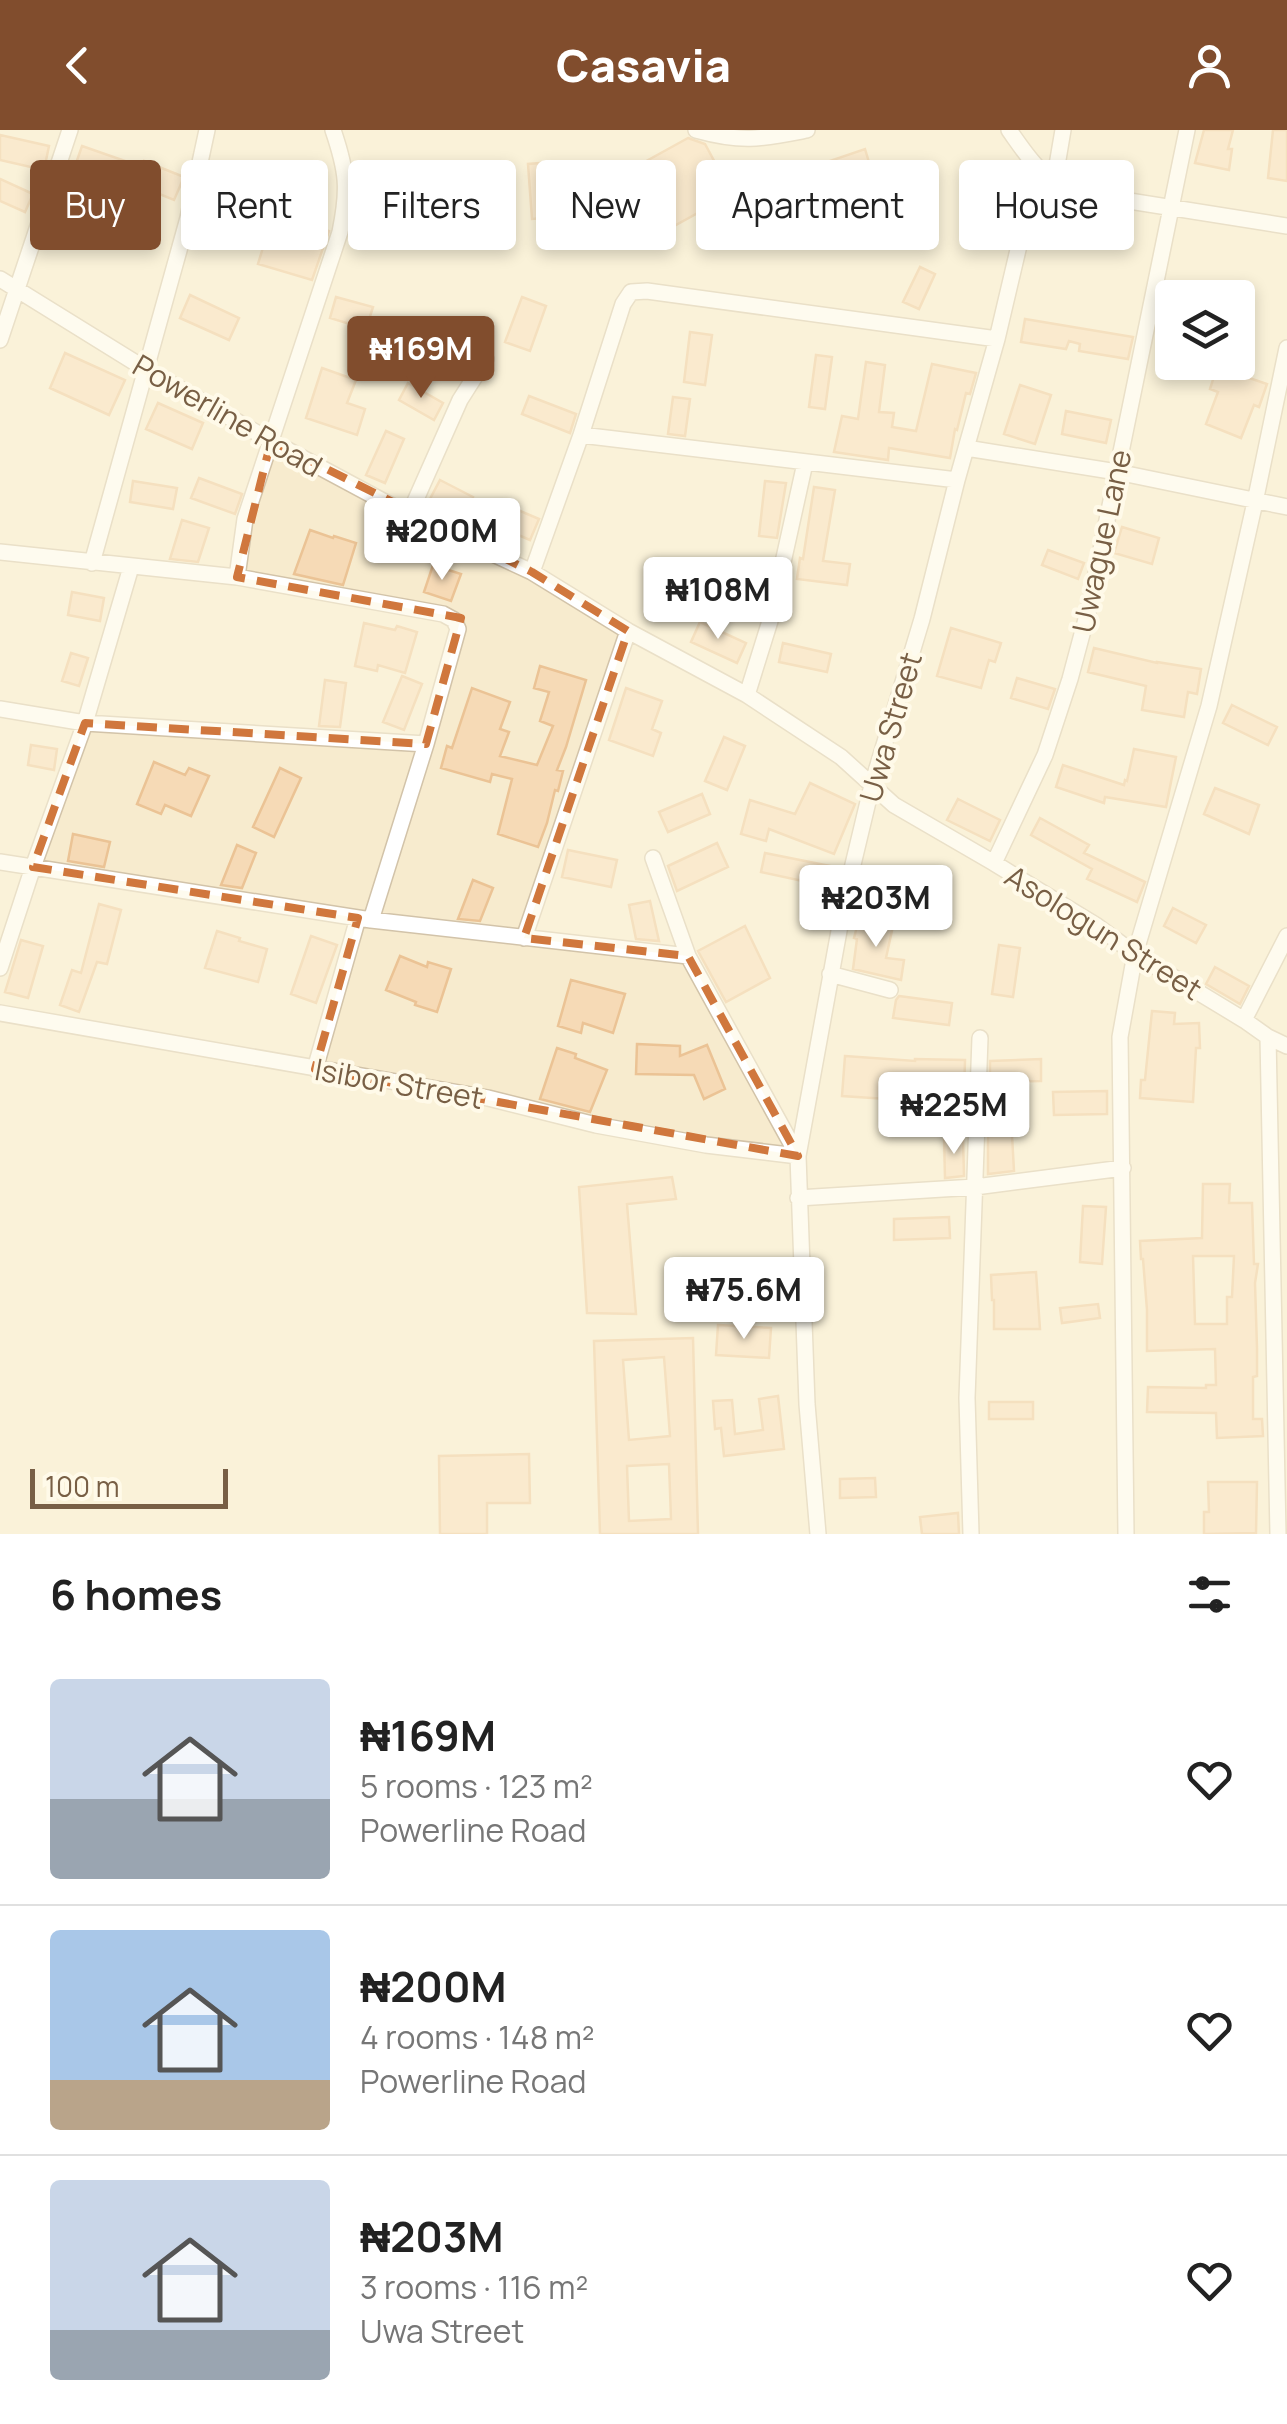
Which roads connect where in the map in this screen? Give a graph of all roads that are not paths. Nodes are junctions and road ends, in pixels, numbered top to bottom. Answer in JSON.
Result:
{"nodes":[{"id":1,"x":70,"y":130,"type":"edge"},
{"id":2,"x":207,"y":130,"type":"edge"},
{"id":3,"x":333,"y":130,"type":"edge"},
{"id":4,"x":696,"y":130,"type":"edge"},
{"id":5,"x":807,"y":130,"type":"edge"},
{"id":6,"x":1009,"y":130,"type":"edge"},
{"id":7,"x":1062,"y":130,"type":"edge"},
{"id":8,"x":1187,"y":130,"type":"edge"},
{"id":9,"x":1031,"y":160,"type":"edge"},
{"id":10,"x":1057,"y":160,"type":"edge"},
{"id":11,"x":1134,"y":202,"type":"edge"},
{"id":12,"x":1170,"y":208,"type":"junction"},
{"id":13,"x":1287,"y":226,"type":"edge"},
{"id":14,"x":1018,"y":250,"type":"edge"},
{"id":15,"x":0,"y":280,"type":"edge"},
{"id":16,"x":16,"y":290,"type":"junction"},
{"id":17,"x":998,"y":339,"type":"junction"},
{"id":18,"x":0,"y":340,"type":"edge"},
{"id":19,"x":1287,"y":348,"type":"edge"},
{"id":20,"x":486,"y":358,"type":"dead end"},
{"id":21,"x":147,"y":370,"type":"junction"},
{"id":22,"x":582,"y":435,"type":"junction"},
{"id":23,"x":271,"y":442,"type":"junction"},
{"id":24,"x":966,"y":448,"type":"junction"},
{"id":25,"x":805,"y":463,"type":"junction"},
{"id":26,"x":1117,"y":472,"type":"junction"},
{"id":27,"x":956,"y":480,"type":"junction"},
{"id":28,"x":1255,"y":502,"type":"junction"},
{"id":29,"x":1287,"y":507,"type":"edge"},
{"id":30,"x":409,"y":515,"type":"junction"},
{"id":31,"x":0,"y":552,"type":"edge"},
{"id":32,"x":92,"y":563,"type":"junction"},
{"id":33,"x":131,"y":567,"type":"junction"},
{"id":34,"x":532,"y":572,"type":"junction"},
{"id":35,"x":237,"y":577,"type":"junction"},
{"id":36,"x":628,"y":631,"type":"junction"},
{"id":37,"x":747,"y":695,"type":"junction"},
{"id":38,"x":0,"y":709,"type":"edge"},
{"id":39,"x":85,"y":722,"type":"junction"},
{"id":40,"x":426,"y":744,"type":"junction"},
{"id":41,"x":872,"y":785,"type":"junction"},
{"id":42,"x":653,"y":858,"type":"dead end"},
{"id":43,"x":0,"y":862,"type":"edge"},
{"id":44,"x":994,"y":862,"type":"junction"},
{"id":45,"x":32,"y":867,"type":"junction"},
{"id":46,"x":364,"y":919,"type":"junction"},
{"id":47,"x":1287,"y":936,"type":"edge"},
{"id":48,"x":524,"y":938,"type":"junction"},
{"id":49,"x":1135,"y":954,"type":"junction"},
{"id":50,"x":688,"y":956,"type":"junction"},
{"id":51,"x":0,"y":968,"type":"edge"},
{"id":52,"x":830,"y":974,"type":"junction"},
{"id":53,"x":890,"y":990,"type":"dead end"},
{"id":54,"x":0,"y":1013,"type":"edge"},
{"id":55,"x":1244,"y":1020,"type":"junction"},
{"id":56,"x":1268,"y":1037,"type":"junction"},
{"id":57,"x":980,"y":1038,"type":"dead end"},
{"id":58,"x":1287,"y":1046,"type":"edge"},
{"id":59,"x":316,"y":1068,"type":"junction"},
{"id":60,"x":798,"y":1156,"type":"junction"},
{"id":61,"x":1122,"y":1168,"type":"junction"},
{"id":62,"x":974,"y":1187,"type":"junction"},
{"id":63,"x":798,"y":1198,"type":"junction"},
{"id":64,"x":818,"y":1534,"type":"edge"},
{"id":65,"x":971,"y":1534,"type":"edge"},
{"id":66,"x":1126,"y":1534,"type":"edge"},
{"id":67,"x":1278,"y":1534,"type":"edge"}],
"edges":[{"from":1,"to":16,"type":"street"},
{"from":2,"to":21,"type":"street"},
{"from":3,"to":23,"type":"street"},
{"from":4,"to":5,"type":"street"},
{"from":6,"to":9,"type":"street"},
{"from":7,"to":10,"type":"street"},
{"from":8,"to":12,"type":"street","name":"Uwague Lane"},
{"from":11,"to":12,"type":"street"},
{"from":12,"to":13,"type":"street"},
{"from":12,"to":26,"type":"street","name":"Uwague Lane"},
{"from":14,"to":17,"type":"street","name":"Uwa Street"},
{"from":15,"to":16,"type":"street","name":"Powerline Road"},
{"from":16,"to":18,"type":"street"},
{"from":16,"to":21,"type":"street","name":"Powerline Road"},
{"from":17,"to":22,"type":"street"},
{"from":17,"to":24,"type":"street","name":"Uwa Street"},
{"from":19,"to":28,"type":"street"},
{"from":20,"to":30,"type":"street"},
{"from":21,"to":23,"type":"street","name":"Powerline Road"},
{"from":21,"to":32,"type":"street"},
{"from":22,"to":25,"type":"street"},
{"from":22,"to":34,"type":"street"},
{"from":23,"to":30,"type":"street","name":"Powerline Road"},
{"from":23,"to":35,"type":"street"},
{"from":24,"to":26,"type":"street"},
{"from":24,"to":27,"type":"street","name":"Uwa Street"},
{"from":25,"to":27,"type":"street"},
{"from":25,"to":37,"type":"street"},
{"from":26,"to":28,"type":"street"},
{"from":26,"to":44,"type":"street","name":"Uwague Lane"},
{"from":27,"to":41,"type":"street","name":"Uwa Street"},
{"from":28,"to":29,"type":"street"},
{"from":28,"to":49,"type":"street"},
{"from":30,"to":34,"type":"street","name":"Powerline Road"},
{"from":31,"to":32,"type":"street"},
{"from":32,"to":33,"type":"street"},
{"from":33,"to":35,"type":"street"},
{"from":33,"to":39,"type":"street"},
{"from":34,"to":36,"type":"street","name":"Powerline Road"},
{"from":35,"to":40,"type":"street"},
{"from":36,"to":37,"type":"street","name":"Powerline Road"},
{"from":36,"to":48,"type":"street"},
{"from":37,"to":41,"type":"street","name":"Powerline Road"},
{"from":38,"to":39,"type":"street"},
{"from":39,"to":40,"type":"street"},
{"from":39,"to":45,"type":"street"},
{"from":40,"to":46,"type":"street"},
{"from":41,"to":44,"type":"street","name":"Asologun Street"},
{"from":41,"to":52,"type":"street","name":"Uwa Street"},
{"from":42,"to":50,"type":"street"},
{"from":43,"to":45,"type":"street"},
{"from":44,"to":49,"type":"street","name":"Asologun Street"},
{"from":45,"to":46,"type":"street"},
{"from":45,"to":51,"type":"street"},
{"from":46,"to":48,"type":"street"},
{"from":46,"to":59,"type":"street"},
{"from":47,"to":55,"type":"street"},
{"from":48,"to":50,"type":"street"},
{"from":49,"to":55,"type":"street","name":"Asologun Street"},
{"from":49,"to":61,"type":"street"},
{"from":50,"to":60,"type":"street"},
{"from":52,"to":53,"type":"street"},
{"from":52,"to":60,"type":"street","name":"Uwa Street"},
{"from":54,"to":59,"type":"street","name":"Isibor Street"},
{"from":55,"to":56,"type":"street","name":"Asologun Street"},
{"from":56,"to":58,"type":"street","name":"Asologun Street"},
{"from":56,"to":67,"type":"street"},
{"from":57,"to":62,"type":"street"},
{"from":59,"to":60,"type":"street","name":"Isibor Street"},
{"from":60,"to":63,"type":"street","name":"Uwa Street"},
{"from":61,"to":62,"type":"street"},
{"from":61,"to":66,"type":"street"},
{"from":62,"to":63,"type":"street"},
{"from":62,"to":65,"type":"street"},
{"from":63,"to":64,"type":"street","name":"Uwa Street"}]}
